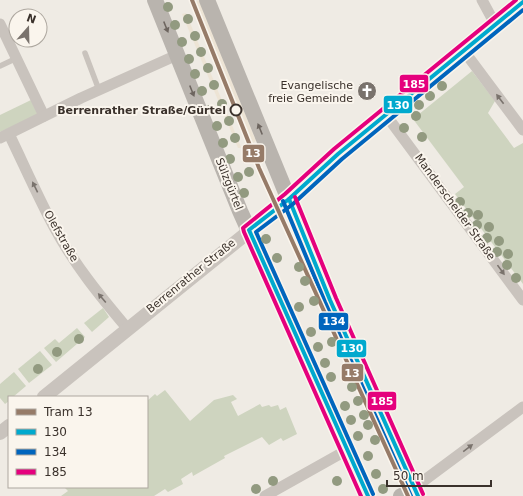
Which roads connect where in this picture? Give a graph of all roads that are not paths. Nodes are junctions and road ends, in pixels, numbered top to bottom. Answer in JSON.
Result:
{"nodes":[{"id":1,"x":155,"y":0,"type":"edge"},
{"id":2,"x":207,"y":0,"type":"edge"},
{"id":3,"x":482,"y":0,"type":"edge"},
{"id":4,"x":523,"y":2,"type":"edge"},
{"id":5,"x":0,"y":24,"type":"edge"},
{"id":6,"x":495,"y":24,"type":"junction"},
{"id":7,"x":464,"y":51,"type":"junction"},
{"id":8,"x":85,"y":53,"type":"dead end"},
{"id":9,"x":177,"y":55,"type":"junction"},
{"id":10,"x":17,"y":58,"type":"junction"},
{"id":11,"x":0,"y":66,"type":"edge"},
{"id":12,"x":99,"y":90,"type":"junction"},
{"id":13,"x":386,"y":115,"type":"junction"},
{"id":14,"x":44,"y":116,"type":"junction"},
{"id":15,"x":523,"y":130,"type":"edge"},
{"id":16,"x":5,"y":136,"type":"edge"},
{"id":17,"x":288,"y":199,"type":"junction"},
{"id":18,"x":249,"y":230,"type":"junction"},
{"id":19,"x":523,"y":300,"type":"edge"},
{"id":20,"x":127,"y":328,"type":"junction"},
{"id":21,"x":45,"y":396,"type":"edge"},
{"id":22,"x":523,"y":407,"type":"edge"},
{"id":23,"x":8,"y":427,"type":"edge"},
{"id":24,"x":0,"y":433,"type":"edge"},
{"id":25,"x":347,"y":450,"type":"junction"},
{"id":26,"x":416,"y":493,"type":"edge"},
{"id":27,"x":265,"y":496,"type":"edge"},
{"id":28,"x":368,"y":496,"type":"edge"},
{"id":29,"x":401,"y":496,"type":"edge"}],
"edges":[{"from":1,"to":9,"type":"main road","name":"Sülzgürtel","one_way":true},
{"from":17,"to":2,"type":"main road","one_way":true},
{"from":3,"to":6,"type":"street"},
{"from":4,"to":6,"type":"street","name":"Berrenrather Straße"},
{"from":5,"to":10,"type":"street"},
{"from":6,"to":7,"type":"street","name":"Berrenrather Straße"},
{"from":7,"to":13,"type":"street","name":"Berrenrather Straße"},
{"from":15,"to":7,"type":"street","one_way":true},
{"from":8,"to":12,"type":"lane"},
{"from":9,"to":12,"type":"street"},
{"from":9,"to":18,"type":"main road","name":"Sülzgürtel","one_way":true},
{"from":10,"to":11,"type":"lane"},
{"from":10,"to":14,"type":"street"},
{"from":12,"to":14,"type":"street"},
{"from":13,"to":17,"type":"street","name":"Berrenrather Straße"},
{"from":13,"to":19,"type":"street","name":"Manderscheider Straße","one_way":true},
{"from":14,"to":16,"type":"street"},
{"from":20,"to":16,"type":"street","name":"Olefstraße","one_way":true},
{"from":17,"to":18,"type":"street","name":"Berrenrather Straße"},
{"from":17,"to":26,"type":"main road"},
{"from":18,"to":20,"type":"street","name":"Berrenrather Straße"},
{"from":18,"to":25,"type":"main road","name":"Sülzgürtel"},
{"from":20,"to":21,"type":"street","name":"Berrenrather Straße"},
{"from":26,"to":22,"type":"street","one_way":true},
{"from":23,"to":24,"type":"street"},
{"from":25,"to":27,"type":"street"},
{"from":25,"to":28,"type":"main road","name":"Sülzgürtel"},
{"from":26,"to":29,"type":"main road"}]}
